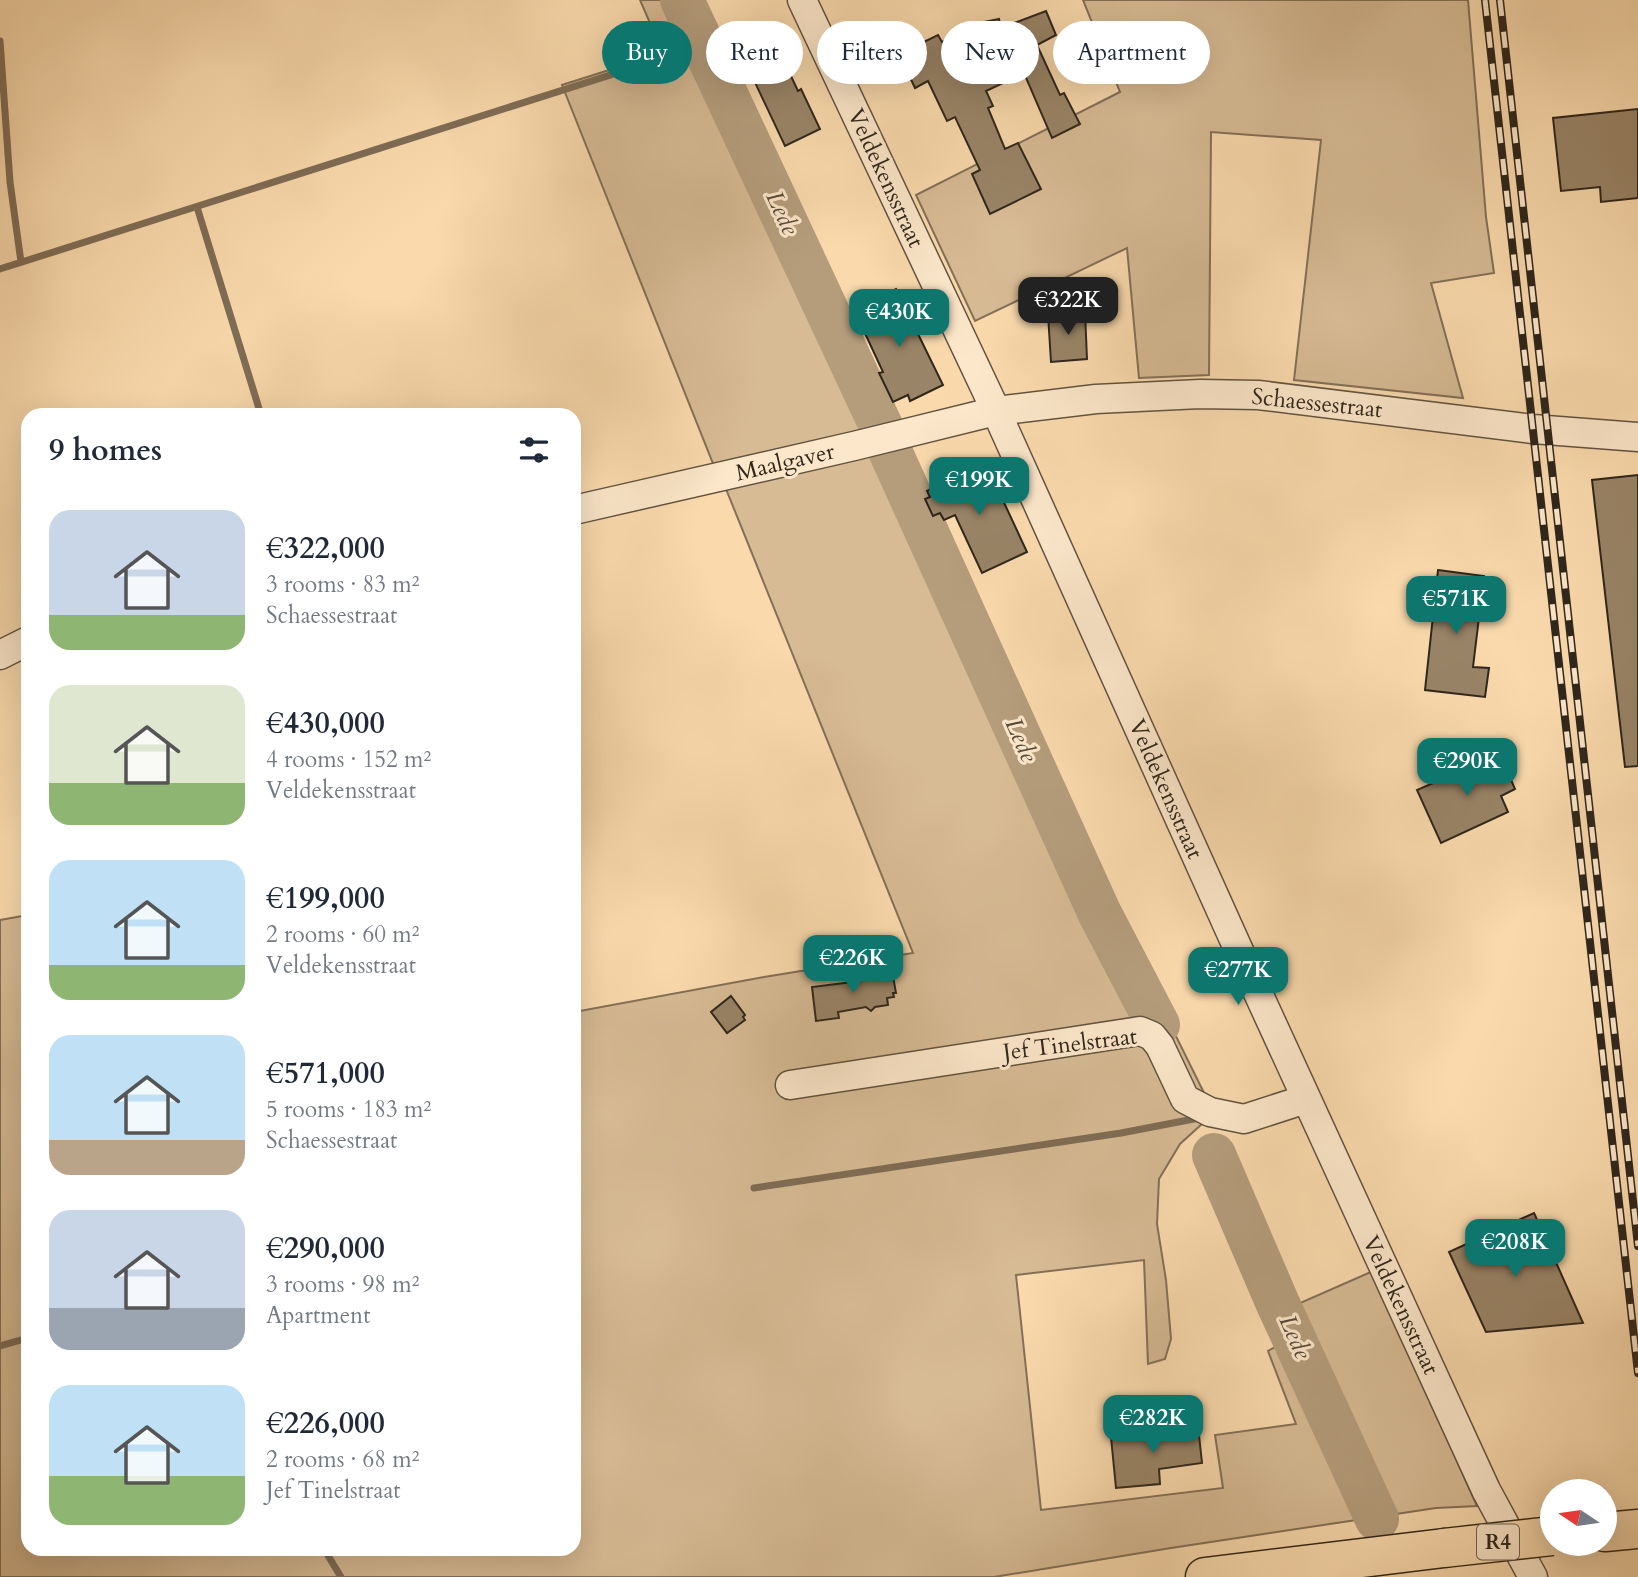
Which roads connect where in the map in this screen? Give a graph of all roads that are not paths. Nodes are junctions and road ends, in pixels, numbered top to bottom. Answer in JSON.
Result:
{"nodes":[{"id":1,"x":803,"y":0,"type":"edge"},
{"id":2,"x":996,"y":411,"type":"junction"},
{"id":3,"x":1638,"y":437,"type":"edge"},
{"id":4,"x":581,"y":508,"type":"edge"},
{"id":5,"x":21,"y":644,"type":"edge"},
{"id":6,"x":0,"y":654,"type":"edge"},
{"id":7,"x":790,"y":1085,"type":"dead end"},
{"id":8,"x":1306,"y":1099,"type":"junction"},
{"id":9,"x":1638,"y":1529,"type":"edge"},
{"id":10,"x":1617,"y":1531,"type":"edge"},
{"id":11,"x":1540,"y":1537,"type":"edge"},
{"id":12,"x":1205,"y":1577,"type":"edge"},
{"id":13,"x":1533,"y":1577,"type":"edge"}],
"edges":[{"from":1,"to":2,"type":"street","name":"Veldekensstraat"},
{"from":2,"to":3,"type":"street","name":"Schaessestraat"},
{"from":2,"to":4,"type":"street","name":"Maalgaver"},
{"from":2,"to":8,"type":"street","name":"Veldekensstraat"},
{"from":5,"to":6,"type":"street"},
{"from":7,"to":8,"type":"street","name":"Jef Tinelstraat"},
{"from":8,"to":13,"type":"street","name":"Veldekensstraat"},
{"from":9,"to":10,"type":"highway"},
{"from":11,"to":12,"type":"highway","number":"R4","bridge":true}]}
